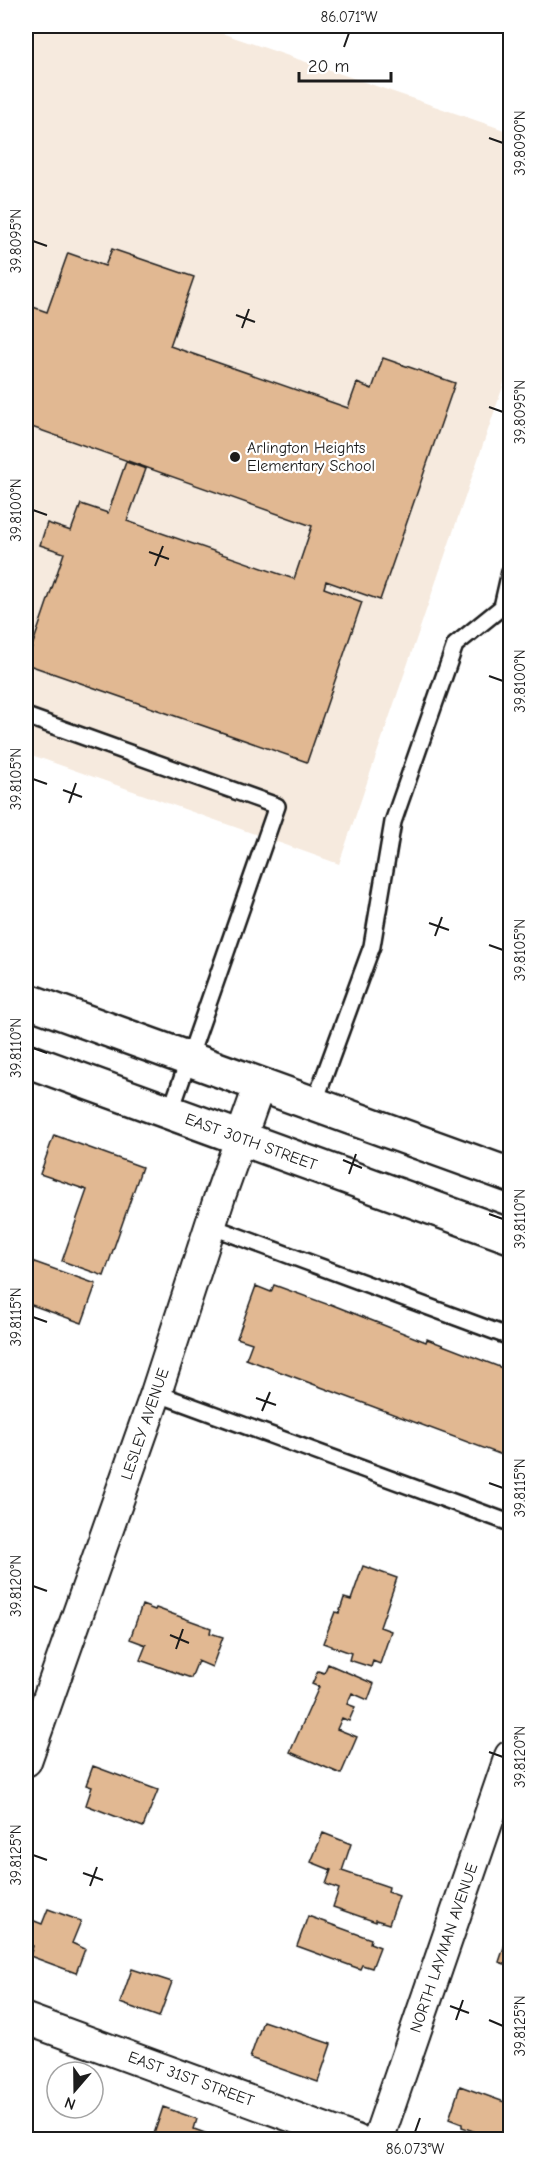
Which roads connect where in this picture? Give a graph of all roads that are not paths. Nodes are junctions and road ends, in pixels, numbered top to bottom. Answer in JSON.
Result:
{"nodes":[{"id":1,"x":510,"y":572,"type":"edge"},
{"id":2,"x":506,"y":609,"type":"edge"},
{"id":3,"x":26,"y":716,"type":"edge"},
{"id":4,"x":26,"y":1000,"type":"edge"},
{"id":5,"x":189,"y":1058,"type":"junction"},
{"id":6,"x":26,"y":1060,"type":"edge"},
{"id":7,"x":260,"y":1084,"type":"junction"},
{"id":8,"x":314,"y":1104,"type":"junction"},
{"id":9,"x":170,"y":1113,"type":"junction"},
{"id":10,"x":240,"y":1138,"type":"junction"},
{"id":11,"x":510,"y":1175,"type":"edge"},
{"id":12,"x":210,"y":1226,"type":"junction"},
{"id":13,"x":510,"y":1236,"type":"edge"},
{"id":14,"x":510,"y":1337,"type":"edge"},
{"id":15,"x":156,"y":1393,"type":"junction"},
{"id":16,"x":510,"y":1524,"type":"edge"},
{"id":17,"x":510,"y":1756,"type":"edge"},
{"id":18,"x":26,"y":1761,"type":"edge"},
{"id":19,"x":26,"y":2019,"type":"edge"},
{"id":20,"x":357,"y":2139,"type":"edge"},
{"id":21,"x":378,"y":2139,"type":"edge"}],
"edges":[{"from":1,"to":2,"type":"lane"},
{"from":2,"to":8,"type":"lane"},
{"from":3,"to":5,"type":"lane"},
{"from":4,"to":5,"type":"main road"},
{"from":5,"to":7,"type":"main road"},
{"from":5,"to":9,"type":"lane"},
{"from":6,"to":9,"type":"main road","name":"EAST 30TH STREET"},
{"from":7,"to":8,"type":"main road"},
{"from":7,"to":10,"type":"street","name":"LESLEY AVENUE"},
{"from":8,"to":11,"type":"main road"},
{"from":9,"to":10,"type":"main road","name":"EAST 30TH STREET"},
{"from":10,"to":12,"type":"street","name":"LESLEY AVENUE"},
{"from":10,"to":13,"type":"main road","name":"EAST 30TH STREET"},
{"from":12,"to":14,"type":"lane"},
{"from":12,"to":15,"type":"street","name":"LESLEY AVENUE"},
{"from":15,"to":16,"type":"lane"},
{"from":15,"to":18,"type":"street","name":"LESLEY AVENUE"},
{"from":17,"to":21,"type":"street","name":"NORTH LAYMAN AVENUE"},
{"from":19,"to":20,"type":"street","name":"EAST 31ST STREET"}]}
